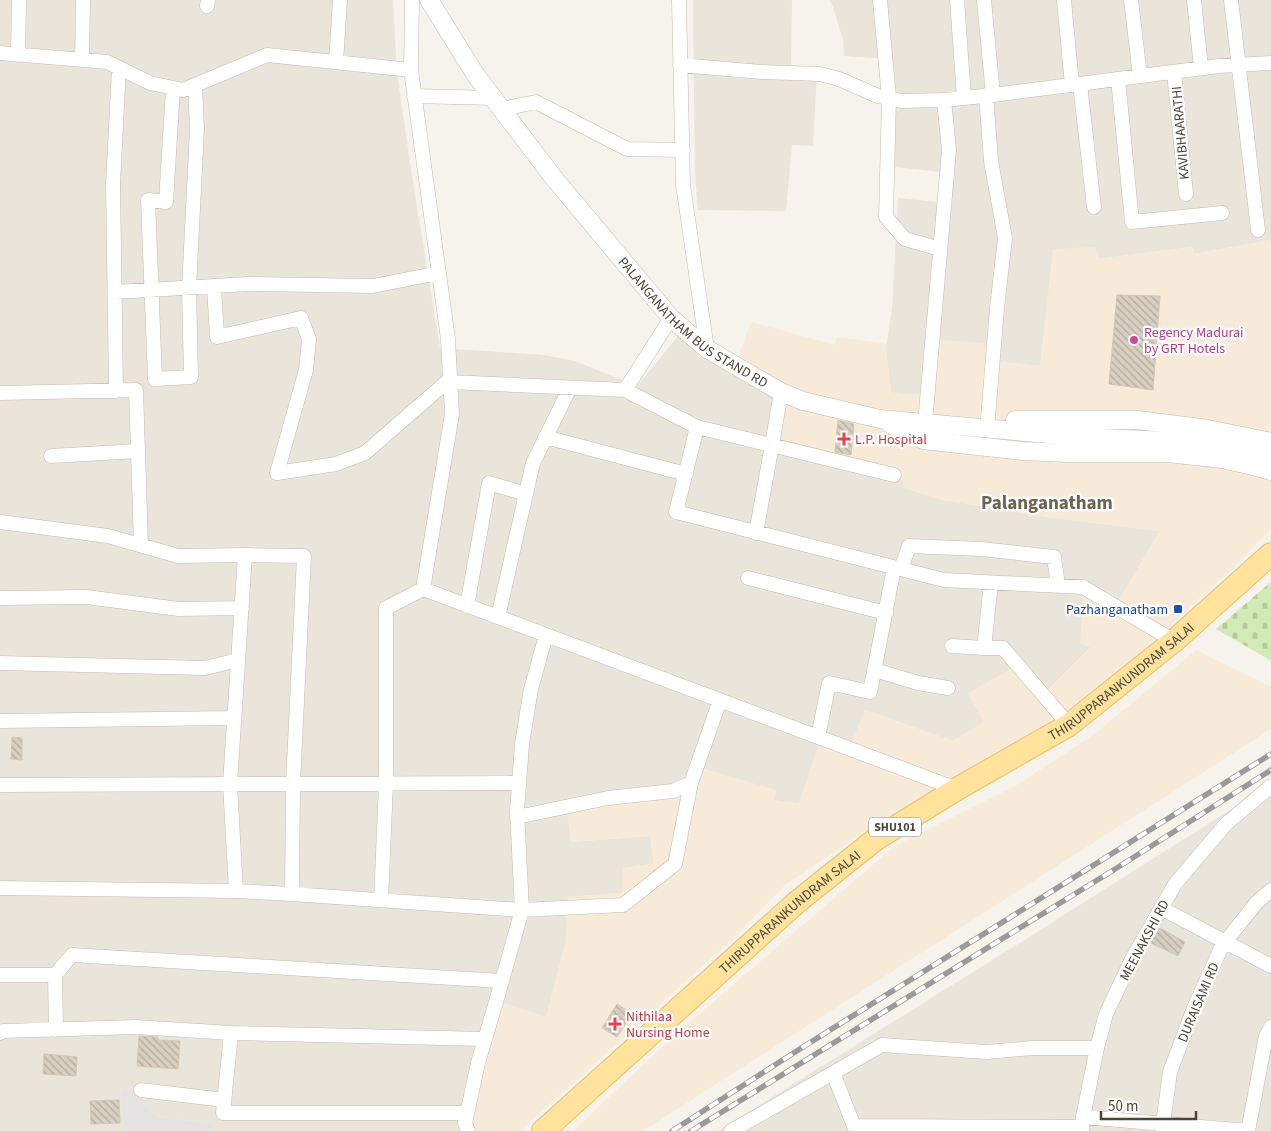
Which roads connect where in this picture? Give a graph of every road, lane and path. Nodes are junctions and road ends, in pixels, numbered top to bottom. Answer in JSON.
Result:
{"nodes":[{"id":1,"x":19,"y":0,"type":"edge"},
{"id":2,"x":83,"y":0,"type":"edge"},
{"id":3,"x":340,"y":0,"type":"edge"},
{"id":4,"x":412,"y":0,"type":"edge"},
{"id":5,"x":429,"y":0,"type":"edge"},
{"id":6,"x":679,"y":0,"type":"edge"},
{"id":7,"x":880,"y":0,"type":"edge"},
{"id":8,"x":957,"y":0,"type":"edge"},
{"id":9,"x":984,"y":0,"type":"edge"},
{"id":10,"x":1064,"y":0,"type":"edge"},
{"id":11,"x":1131,"y":0,"type":"edge"},
{"id":12,"x":1194,"y":0,"type":"edge"},
{"id":13,"x":1231,"y":0,"type":"edge"},
{"id":14,"x":0,"y":53,"type":"edge"},
{"id":15,"x":18,"y":55,"type":"junction"},
{"id":16,"x":82,"y":60,"type":"junction"},
{"id":17,"x":336,"y":62,"type":"junction"},
{"id":18,"x":1271,"y":63,"type":"edge"},
{"id":19,"x":680,"y":65,"type":"junction"},
{"id":20,"x":1238,"y":65,"type":"junction"},
{"id":21,"x":119,"y":68,"type":"junction"},
{"id":22,"x":1201,"y":68,"type":"junction"},
{"id":23,"x":411,"y":70,"type":"junction"},
{"id":24,"x":1174,"y":72,"type":"junction"},
{"id":25,"x":1140,"y":76,"type":"junction"},
{"id":26,"x":1118,"y":79,"type":"junction"},
{"id":27,"x":1076,"y":84,"type":"junction"},
{"id":28,"x":195,"y":85,"type":"junction"},
{"id":29,"x":173,"y":88,"type":"junction"},
{"id":30,"x":990,"y":95,"type":"junction"},
{"id":31,"x":414,"y":96,"type":"junction"},
{"id":32,"x":889,"y":98,"type":"junction"},
{"id":33,"x":964,"y":98,"type":"junction"},
{"id":34,"x":944,"y":100,"type":"junction"},
{"id":35,"x":498,"y":104,"type":"junction"},
{"id":36,"x":683,"y":150,"type":"junction"},
{"id":37,"x":1186,"y":194,"type":"dead end"},
{"id":38,"x":1094,"y":207,"type":"dead end"},
{"id":39,"x":1222,"y":213,"type":"dead end"},
{"id":40,"x":1258,"y":230,"type":"dead end"},
{"id":41,"x":940,"y":249,"type":"junction"},
{"id":42,"x":439,"y":273,"type":"junction"},
{"id":43,"x":214,"y":286,"type":"junction"},
{"id":44,"x":189,"y":288,"type":"junction"},
{"id":45,"x":151,"y":290,"type":"junction"},
{"id":46,"x":115,"y":292,"type":"junction"},
{"id":47,"x":671,"y":318,"type":"junction"},
{"id":48,"x":707,"y":349,"type":"junction"},
{"id":49,"x":450,"y":380,"type":"junction"},
{"id":50,"x":570,"y":388,"type":"junction"},
{"id":51,"x":116,"y":390,"type":"junction"},
{"id":52,"x":625,"y":390,"type":"junction"},
{"id":53,"x":781,"y":392,"type":"junction"},
{"id":54,"x":0,"y":393,"type":"edge"},
{"id":55,"x":926,"y":412,"type":"junction"},
{"id":56,"x":988,"y":418,"type":"junction"},
{"id":57,"x":880,"y":419,"type":"junction"},
{"id":58,"x":697,"y":427,"type":"junction"},
{"id":59,"x":545,"y":437,"type":"junction"},
{"id":60,"x":1271,"y":442,"type":"edge"},
{"id":61,"x":772,"y":445,"type":"junction"},
{"id":62,"x":138,"y":451,"type":"junction"},
{"id":63,"x":51,"y":456,"type":"dead end"},
{"id":64,"x":1271,"y":458,"type":"edge"},
{"id":65,"x":1271,"y":471,"type":"edge"},
{"id":66,"x":686,"y":474,"type":"junction"},
{"id":67,"x":894,"y":475,"type":"dead end"},
{"id":68,"x":526,"y":494,"type":"junction"},
{"id":69,"x":0,"y":522,"type":"edge"},
{"id":70,"x":756,"y":532,"type":"junction"},
{"id":71,"x":141,"y":545,"type":"junction"},
{"id":72,"x":245,"y":555,"type":"junction"},
{"id":73,"x":1271,"y":555,"type":"edge"},
{"id":74,"x":897,"y":568,"type":"junction"},
{"id":75,"x":748,"y":578,"type":"dead end"},
{"id":76,"x":991,"y":582,"type":"junction"},
{"id":77,"x":1058,"y":586,"type":"junction"},
{"id":78,"x":423,"y":589,"type":"junction"},
{"id":79,"x":0,"y":598,"type":"edge"},
{"id":80,"x":467,"y":606,"type":"junction"},
{"id":81,"x":242,"y":608,"type":"junction"},
{"id":82,"x":886,"y":613,"type":"junction"},
{"id":83,"x":498,"y":617,"type":"junction"},
{"id":84,"x":546,"y":635,"type":"junction"},
{"id":85,"x":1174,"y":641,"type":"junction"},
{"id":86,"x":952,"y":646,"type":"dead end"},
{"id":87,"x":984,"y":648,"type":"junction"},
{"id":88,"x":238,"y":660,"type":"junction"},
{"id":89,"x":0,"y":663,"type":"edge"},
{"id":90,"x":875,"y":670,"type":"junction"},
{"id":91,"x":948,"y":688,"type":"dead end"},
{"id":92,"x":720,"y":700,"type":"junction"},
{"id":93,"x":234,"y":718,"type":"junction"},
{"id":94,"x":0,"y":721,"type":"edge"},
{"id":95,"x":1069,"y":725,"type":"junction"},
{"id":96,"x":818,"y":737,"type":"junction"},
{"id":97,"x":519,"y":783,"type":"junction"},
{"id":98,"x":691,"y":783,"type":"junction"},
{"id":99,"x":230,"y":784,"type":"junction"},
{"id":100,"x":294,"y":784,"type":"junction"},
{"id":101,"x":386,"y":784,"type":"junction"},
{"id":102,"x":0,"y":785,"type":"edge"},
{"id":103,"x":1271,"y":786,"type":"edge"},
{"id":104,"x":956,"y":789,"type":"junction"},
{"id":105,"x":517,"y":817,"type":"junction"},
{"id":106,"x":0,"y":888,"type":"edge"},
{"id":107,"x":1271,"y":890,"type":"edge"},
{"id":108,"x":236,"y":891,"type":"junction"},
{"id":109,"x":292,"y":894,"type":"junction"},
{"id":110,"x":381,"y":900,"type":"junction"},
{"id":111,"x":1161,"y":908,"type":"junction"},
{"id":112,"x":522,"y":910,"type":"junction"},
{"id":113,"x":1225,"y":942,"type":"junction"},
{"id":114,"x":1271,"y":966,"type":"edge"},
{"id":115,"x":0,"y":975,"type":"edge"},
{"id":116,"x":55,"y":975,"type":"junction"},
{"id":117,"x":502,"y":981,"type":"junction"},
{"id":118,"x":1271,"y":1027,"type":"edge"},
{"id":119,"x":56,"y":1030,"type":"junction"},
{"id":120,"x":0,"y":1033,"type":"edge"},
{"id":121,"x":231,"y":1034,"type":"junction"},
{"id":122,"x":485,"y":1039,"type":"junction"},
{"id":123,"x":1097,"y":1048,"type":"junction"},
{"id":124,"x":833,"y":1074,"type":"junction"},
{"id":125,"x":141,"y":1090,"type":"dead end"},
{"id":126,"x":224,"y":1100,"type":"junction"},
{"id":127,"x":467,"y":1113,"type":"junction"},
{"id":128,"x":1082,"y":1125,"type":"edge"},
{"id":129,"x":1162,"y":1128,"type":"edge"},
{"id":130,"x":468,"y":1131,"type":"edge"},
{"id":131,"x":544,"y":1131,"type":"edge"},
{"id":132,"x":731,"y":1131,"type":"edge"},
{"id":133,"x":1248,"y":1131,"type":"edge"}],
"edges":[{"from":1,"to":15,"type":"street"},
{"from":2,"to":16,"type":"street"},
{"from":3,"to":17,"type":"street"},
{"from":4,"to":23,"type":"street"},
{"from":5,"to":35,"type":"street","name":"PALANGANATHAM BUS STAND RD"},
{"from":6,"to":19,"type":"street"},
{"from":7,"to":32,"type":"street"},
{"from":8,"to":33,"type":"street"},
{"from":9,"to":30,"type":"street"},
{"from":10,"to":27,"type":"street"},
{"from":11,"to":25,"type":"street"},
{"from":12,"to":22,"type":"street"},
{"from":13,"to":20,"type":"street"},
{"from":14,"to":15,"type":"street"},
{"from":15,"to":16,"type":"street"},
{"from":16,"to":21,"type":"street"},
{"from":17,"to":23,"type":"street"},
{"from":17,"to":28,"type":"street"},
{"from":18,"to":20,"type":"street"},
{"from":19,"to":32,"type":"street"},
{"from":19,"to":36,"type":"street"},
{"from":20,"to":22,"type":"street"},
{"from":20,"to":40,"type":"street"},
{"from":21,"to":29,"type":"street"},
{"from":21,"to":46,"type":"street"},
{"from":22,"to":24,"type":"street"},
{"from":23,"to":31,"type":"street"},
{"from":24,"to":25,"type":"street"},
{"from":24,"to":37,"type":"street","name":"KAVIBHAARATHI"},
{"from":25,"to":26,"type":"street"},
{"from":26,"to":27,"type":"street"},
{"from":26,"to":39,"type":"street"},
{"from":27,"to":30,"type":"street"},
{"from":27,"to":38,"type":"street"},
{"from":28,"to":29,"type":"street"},
{"from":28,"to":44,"type":"street"},
{"from":29,"to":45,"type":"street"},
{"from":30,"to":33,"type":"street"},
{"from":30,"to":56,"type":"street"},
{"from":31,"to":35,"type":"street"},
{"from":31,"to":42,"type":"street"},
{"from":32,"to":34,"type":"street"},
{"from":32,"to":41,"type":"street"},
{"from":33,"to":34,"type":"street"},
{"from":34,"to":41,"type":"street"},
{"from":35,"to":36,"type":"street"},
{"from":35,"to":47,"type":"street","name":"PALANGANATHAM BUS STAND RD"},
{"from":36,"to":48,"type":"street"},
{"from":41,"to":55,"type":"street"},
{"from":42,"to":43,"type":"street"},
{"from":42,"to":49,"type":"street"},
{"from":43,"to":44,"type":"street"},
{"from":43,"to":49,"type":"street"},
{"from":44,"to":45,"type":"street"},
{"from":44,"to":45,"type":"street"},
{"from":45,"to":46,"type":"street"},
{"from":46,"to":51,"type":"street"},
{"from":47,"to":48,"type":"street","name":"PALANGANATHAM BUS STAND RD"},
{"from":47,"to":52,"type":"street"},
{"from":48,"to":53,"type":"street","name":"PALANGANATHAM BUS STAND RD"},
{"from":49,"to":50,"type":"street"},
{"from":49,"to":78,"type":"street"},
{"from":50,"to":52,"type":"street"},
{"from":50,"to":59,"type":"street"},
{"from":51,"to":54,"type":"street"},
{"from":51,"to":62,"type":"street"},
{"from":52,"to":58,"type":"street"},
{"from":53,"to":57,"type":"street","name":"PALANGANATHAM BUS STAND RD"},
{"from":53,"to":61,"type":"street"},
{"from":55,"to":56,"type":"street"},
{"from":55,"to":57,"type":"street"},
{"from":56,"to":60,"type":"street"},
{"from":57,"to":64,"type":"street","name":"PALANGANATHAM BUS STAND RD"},
{"from":57,"to":65,"type":"street"},
{"from":58,"to":61,"type":"street"},
{"from":58,"to":66,"type":"street"},
{"from":59,"to":66,"type":"street"},
{"from":59,"to":68,"type":"street"},
{"from":61,"to":67,"type":"street"},
{"from":61,"to":70,"type":"street"},
{"from":62,"to":63,"type":"street"},
{"from":62,"to":71,"type":"street"},
{"from":66,"to":70,"type":"street"},
{"from":68,"to":80,"type":"street"},
{"from":68,"to":83,"type":"street"},
{"from":69,"to":71,"type":"street"},
{"from":70,"to":74,"type":"street"},
{"from":71,"to":72,"type":"street"},
{"from":72,"to":81,"type":"street"},
{"from":72,"to":100,"type":"street"},
{"from":73,"to":85,"type":"main road","name":"THIRUPPARANKUNDRAM SALAI","number":"SHU101"},
{"from":74,"to":76,"type":"street"},
{"from":74,"to":77,"type":"street"},
{"from":74,"to":82,"type":"street"},
{"from":75,"to":82,"type":"street"},
{"from":76,"to":77,"type":"street"},
{"from":76,"to":87,"type":"street"},
{"from":77,"to":85,"type":"street"},
{"from":78,"to":80,"type":"street"},
{"from":78,"to":101,"type":"street"},
{"from":79,"to":81,"type":"street"},
{"from":80,"to":83,"type":"street"},
{"from":81,"to":88,"type":"street"},
{"from":82,"to":90,"type":"street"},
{"from":83,"to":84,"type":"street"},
{"from":84,"to":92,"type":"street"},
{"from":84,"to":97,"type":"street"},
{"from":85,"to":95,"type":"main road","name":"THIRUPPARANKUNDRAM SALAI","number":"SHU101"},
{"from":86,"to":87,"type":"street"},
{"from":87,"to":95,"type":"street"},
{"from":88,"to":89,"type":"street"},
{"from":88,"to":93,"type":"street"},
{"from":90,"to":91,"type":"street"},
{"from":90,"to":96,"type":"street"},
{"from":92,"to":96,"type":"street"},
{"from":92,"to":98,"type":"street"},
{"from":93,"to":94,"type":"street"},
{"from":93,"to":99,"type":"street"},
{"from":95,"to":104,"type":"main road","name":"THIRUPPARANKUNDRAM SALAI","number":"SHU101"},
{"from":96,"to":104,"type":"street"},
{"from":97,"to":101,"type":"street"},
{"from":97,"to":105,"type":"street"},
{"from":98,"to":105,"type":"street"},
{"from":98,"to":112,"type":"street"},
{"from":99,"to":100,"type":"street"},
{"from":99,"to":102,"type":"street"},
{"from":99,"to":108,"type":"street"},
{"from":100,"to":101,"type":"street"},
{"from":100,"to":109,"type":"street"},
{"from":101,"to":110,"type":"street"},
{"from":103,"to":111,"type":"street","name":"MEENAKSHI RD"},
{"from":104,"to":131,"type":"main road","name":"THIRUPPARANKUNDRAM SALAI","number":"SHU101"},
{"from":105,"to":112,"type":"street"},
{"from":106,"to":108,"type":"street"},
{"from":107,"to":113,"type":"street","name":"DURAISAMI RD"},
{"from":108,"to":109,"type":"street"},
{"from":109,"to":110,"type":"street"},
{"from":110,"to":112,"type":"street"},
{"from":111,"to":113,"type":"street"},
{"from":111,"to":123,"type":"street","name":"MEENAKSHI RD"},
{"from":112,"to":117,"type":"street"},
{"from":113,"to":114,"type":"street"},
{"from":113,"to":129,"type":"street","name":"DURAISAMI RD"},
{"from":115,"to":116,"type":"street"},
{"from":116,"to":117,"type":"street"},
{"from":116,"to":119,"type":"street"},
{"from":117,"to":122,"type":"street"},
{"from":118,"to":133,"type":"street"},
{"from":119,"to":120,"type":"street"},
{"from":119,"to":121,"type":"street"},
{"from":121,"to":122,"type":"street"},
{"from":121,"to":126,"type":"street"},
{"from":122,"to":127,"type":"street"},
{"from":123,"to":124,"type":"street"},
{"from":123,"to":128,"type":"street","name":"MEENAKSHI RD"},
{"from":124,"to":128,"type":"street"},
{"from":124,"to":132,"type":"street"},
{"from":125,"to":126,"type":"street"},
{"from":126,"to":127,"type":"street"},
{"from":127,"to":130,"type":"street"},
{"from":128,"to":129,"type":"street"},
{"from":129,"to":133,"type":"street"}]}
